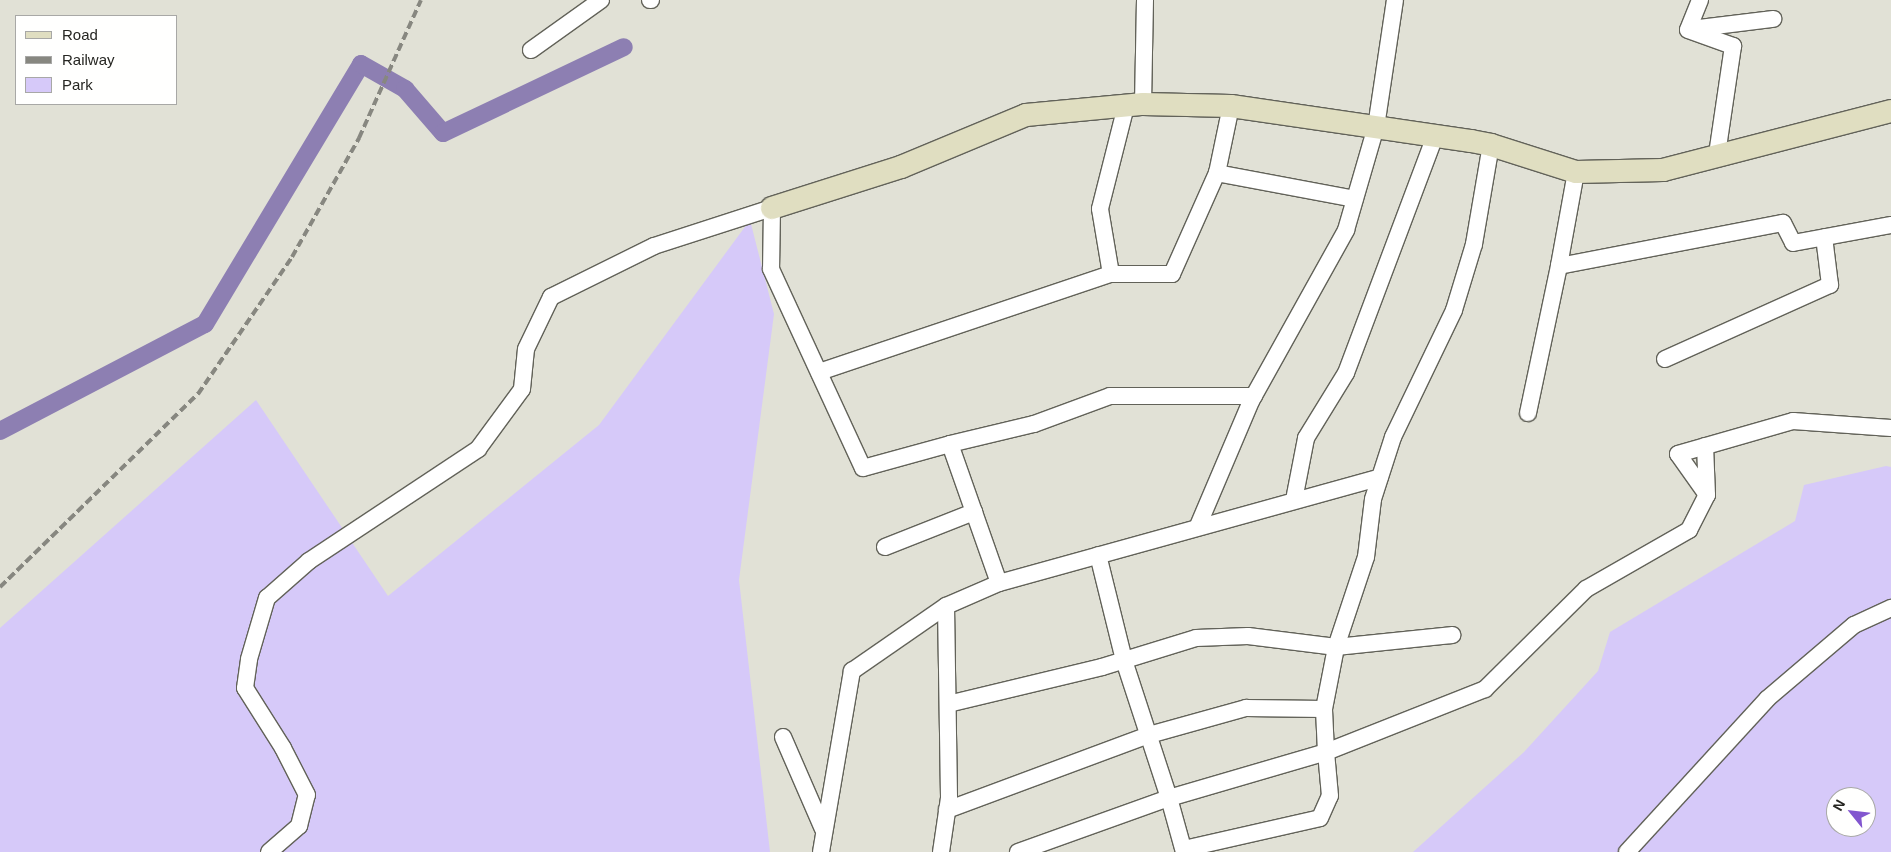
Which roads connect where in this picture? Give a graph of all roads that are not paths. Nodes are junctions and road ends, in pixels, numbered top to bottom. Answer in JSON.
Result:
{"nodes":[{"id":1,"x":601,"y":0,"type":"edge"},
{"id":2,"x":1145,"y":0,"type":"edge"},
{"id":3,"x":1395,"y":0,"type":"edge"},
{"id":4,"x":1700,"y":0,"type":"edge"},
{"id":5,"x":1773,"y":18,"type":"dead end"},
{"id":6,"x":1688,"y":30,"type":"junction"},
{"id":7,"x":531,"y":50,"type":"dead end"},
{"id":8,"x":1134,"y":105,"type":"junction"},
{"id":9,"x":1231,"y":106,"type":"junction"},
{"id":10,"x":1891,"y":111,"type":"edge"},
{"id":11,"x":1376,"y":127,"type":"junction"},
{"id":12,"x":1435,"y":136,"type":"junction"},
{"id":13,"x":1491,"y":145,"type":"junction"},
{"id":14,"x":1717,"y":154,"type":"junction"},
{"id":15,"x":1576,"y":172,"type":"junction"},
{"id":16,"x":1217,"y":173,"type":"junction"},
{"id":17,"x":1355,"y":199,"type":"junction"},
{"id":18,"x":772,"y":208,"type":"junction"},
{"id":19,"x":1891,"y":225,"type":"edge"},
{"id":20,"x":1824,"y":237,"type":"junction"},
{"id":21,"x":1559,"y":266,"type":"junction"},
{"id":22,"x":1111,"y":274,"type":"junction"},
{"id":23,"x":1665,"y":359,"type":"dead end"},
{"id":24,"x":819,"y":372,"type":"junction"},
{"id":25,"x":1254,"y":396,"type":"junction"},
{"id":26,"x":1528,"y":413,"type":"dead end"},
{"id":27,"x":1891,"y":428,"type":"edge"},
{"id":28,"x":950,"y":444,"type":"junction"},
{"id":29,"x":1705,"y":446,"type":"junction"},
{"id":30,"x":1380,"y":477,"type":"junction"},
{"id":31,"x":1707,"y":495,"type":"junction"},
{"id":32,"x":1294,"y":500,"type":"junction"},
{"id":33,"x":974,"y":512,"type":"junction"},
{"id":34,"x":1198,"y":526,"type":"junction"},
{"id":35,"x":885,"y":547,"type":"dead end"},
{"id":36,"x":1098,"y":555,"type":"junction"},
{"id":37,"x":998,"y":583,"type":"junction"},
{"id":38,"x":946,"y":606,"type":"junction"},
{"id":39,"x":1891,"y":608,"type":"edge"},
{"id":40,"x":1452,"y":636,"type":"dead end"},
{"id":41,"x":1336,"y":647,"type":"junction"},
{"id":42,"x":1124,"y":660,"type":"junction"},
{"id":43,"x":948,"y":704,"type":"junction"},
{"id":44,"x":1324,"y":709,"type":"junction"},
{"id":45,"x":1149,"y":735,"type":"junction"},
{"id":46,"x":783,"y":737,"type":"dead end"},
{"id":47,"x":1326,"y":752,"type":"junction"},
{"id":48,"x":1169,"y":798,"type":"junction"},
{"id":49,"x":947,"y":810,"type":"junction"},
{"id":50,"x":823,"y":829,"type":"junction"},
{"id":51,"x":1184,"y":851,"type":"edge"},
{"id":52,"x":269,"y":852,"type":"edge"},
{"id":53,"x":821,"y":852,"type":"edge"},
{"id":54,"x":941,"y":852,"type":"edge"},
{"id":55,"x":1018,"y":852,"type":"edge"},
{"id":56,"x":1627,"y":852,"type":"edge"}],
"edges":[{"from":1,"to":7,"type":"street"},
{"from":2,"to":8,"type":"street"},
{"from":3,"to":11,"type":"street"},
{"from":4,"to":6,"type":"street"},
{"from":5,"to":6,"type":"street"},
{"from":6,"to":14,"type":"street"},
{"from":8,"to":9,"type":"street"},
{"from":8,"to":18,"type":"street"},
{"from":8,"to":22,"type":"street"},
{"from":9,"to":11,"type":"street"},
{"from":9,"to":16,"type":"street"},
{"from":10,"to":14,"type":"street"},
{"from":11,"to":12,"type":"street"},
{"from":11,"to":17,"type":"street"},
{"from":12,"to":13,"type":"street"},
{"from":12,"to":32,"type":"street"},
{"from":13,"to":15,"type":"street"},
{"from":13,"to":30,"type":"street"},
{"from":14,"to":15,"type":"street"},
{"from":15,"to":21,"type":"street"},
{"from":16,"to":17,"type":"street"},
{"from":16,"to":22,"type":"street"},
{"from":17,"to":25,"type":"street"},
{"from":18,"to":24,"type":"street"},
{"from":18,"to":52,"type":"street"},
{"from":19,"to":20,"type":"street"},
{"from":20,"to":21,"type":"street"},
{"from":20,"to":23,"type":"street"},
{"from":21,"to":26,"type":"street"},
{"from":22,"to":24,"type":"street"},
{"from":24,"to":28,"type":"street"},
{"from":25,"to":28,"type":"street"},
{"from":25,"to":34,"type":"street"},
{"from":27,"to":29,"type":"street"},
{"from":28,"to":33,"type":"street"},
{"from":29,"to":31,"type":"street"},
{"from":29,"to":31,"type":"street"},
{"from":30,"to":32,"type":"street"},
{"from":30,"to":41,"type":"street"},
{"from":31,"to":47,"type":"street"},
{"from":32,"to":34,"type":"street"},
{"from":33,"to":35,"type":"street"},
{"from":33,"to":37,"type":"street"},
{"from":34,"to":36,"type":"street"},
{"from":36,"to":37,"type":"street"},
{"from":36,"to":42,"type":"street"},
{"from":37,"to":38,"type":"street"},
{"from":38,"to":43,"type":"street"},
{"from":38,"to":50,"type":"street"},
{"from":39,"to":56,"type":"street"},
{"from":40,"to":41,"type":"street"},
{"from":41,"to":42,"type":"street"},
{"from":41,"to":44,"type":"street"},
{"from":42,"to":43,"type":"street"},
{"from":42,"to":45,"type":"street"},
{"from":43,"to":49,"type":"street"},
{"from":44,"to":45,"type":"street"},
{"from":44,"to":47,"type":"street"},
{"from":45,"to":48,"type":"street"},
{"from":45,"to":49,"type":"street"},
{"from":46,"to":50,"type":"street"},
{"from":47,"to":48,"type":"street"},
{"from":47,"to":51,"type":"street"},
{"from":48,"to":51,"type":"street"},
{"from":48,"to":55,"type":"street"},
{"from":49,"to":54,"type":"street"},
{"from":50,"to":53,"type":"street"}]}
